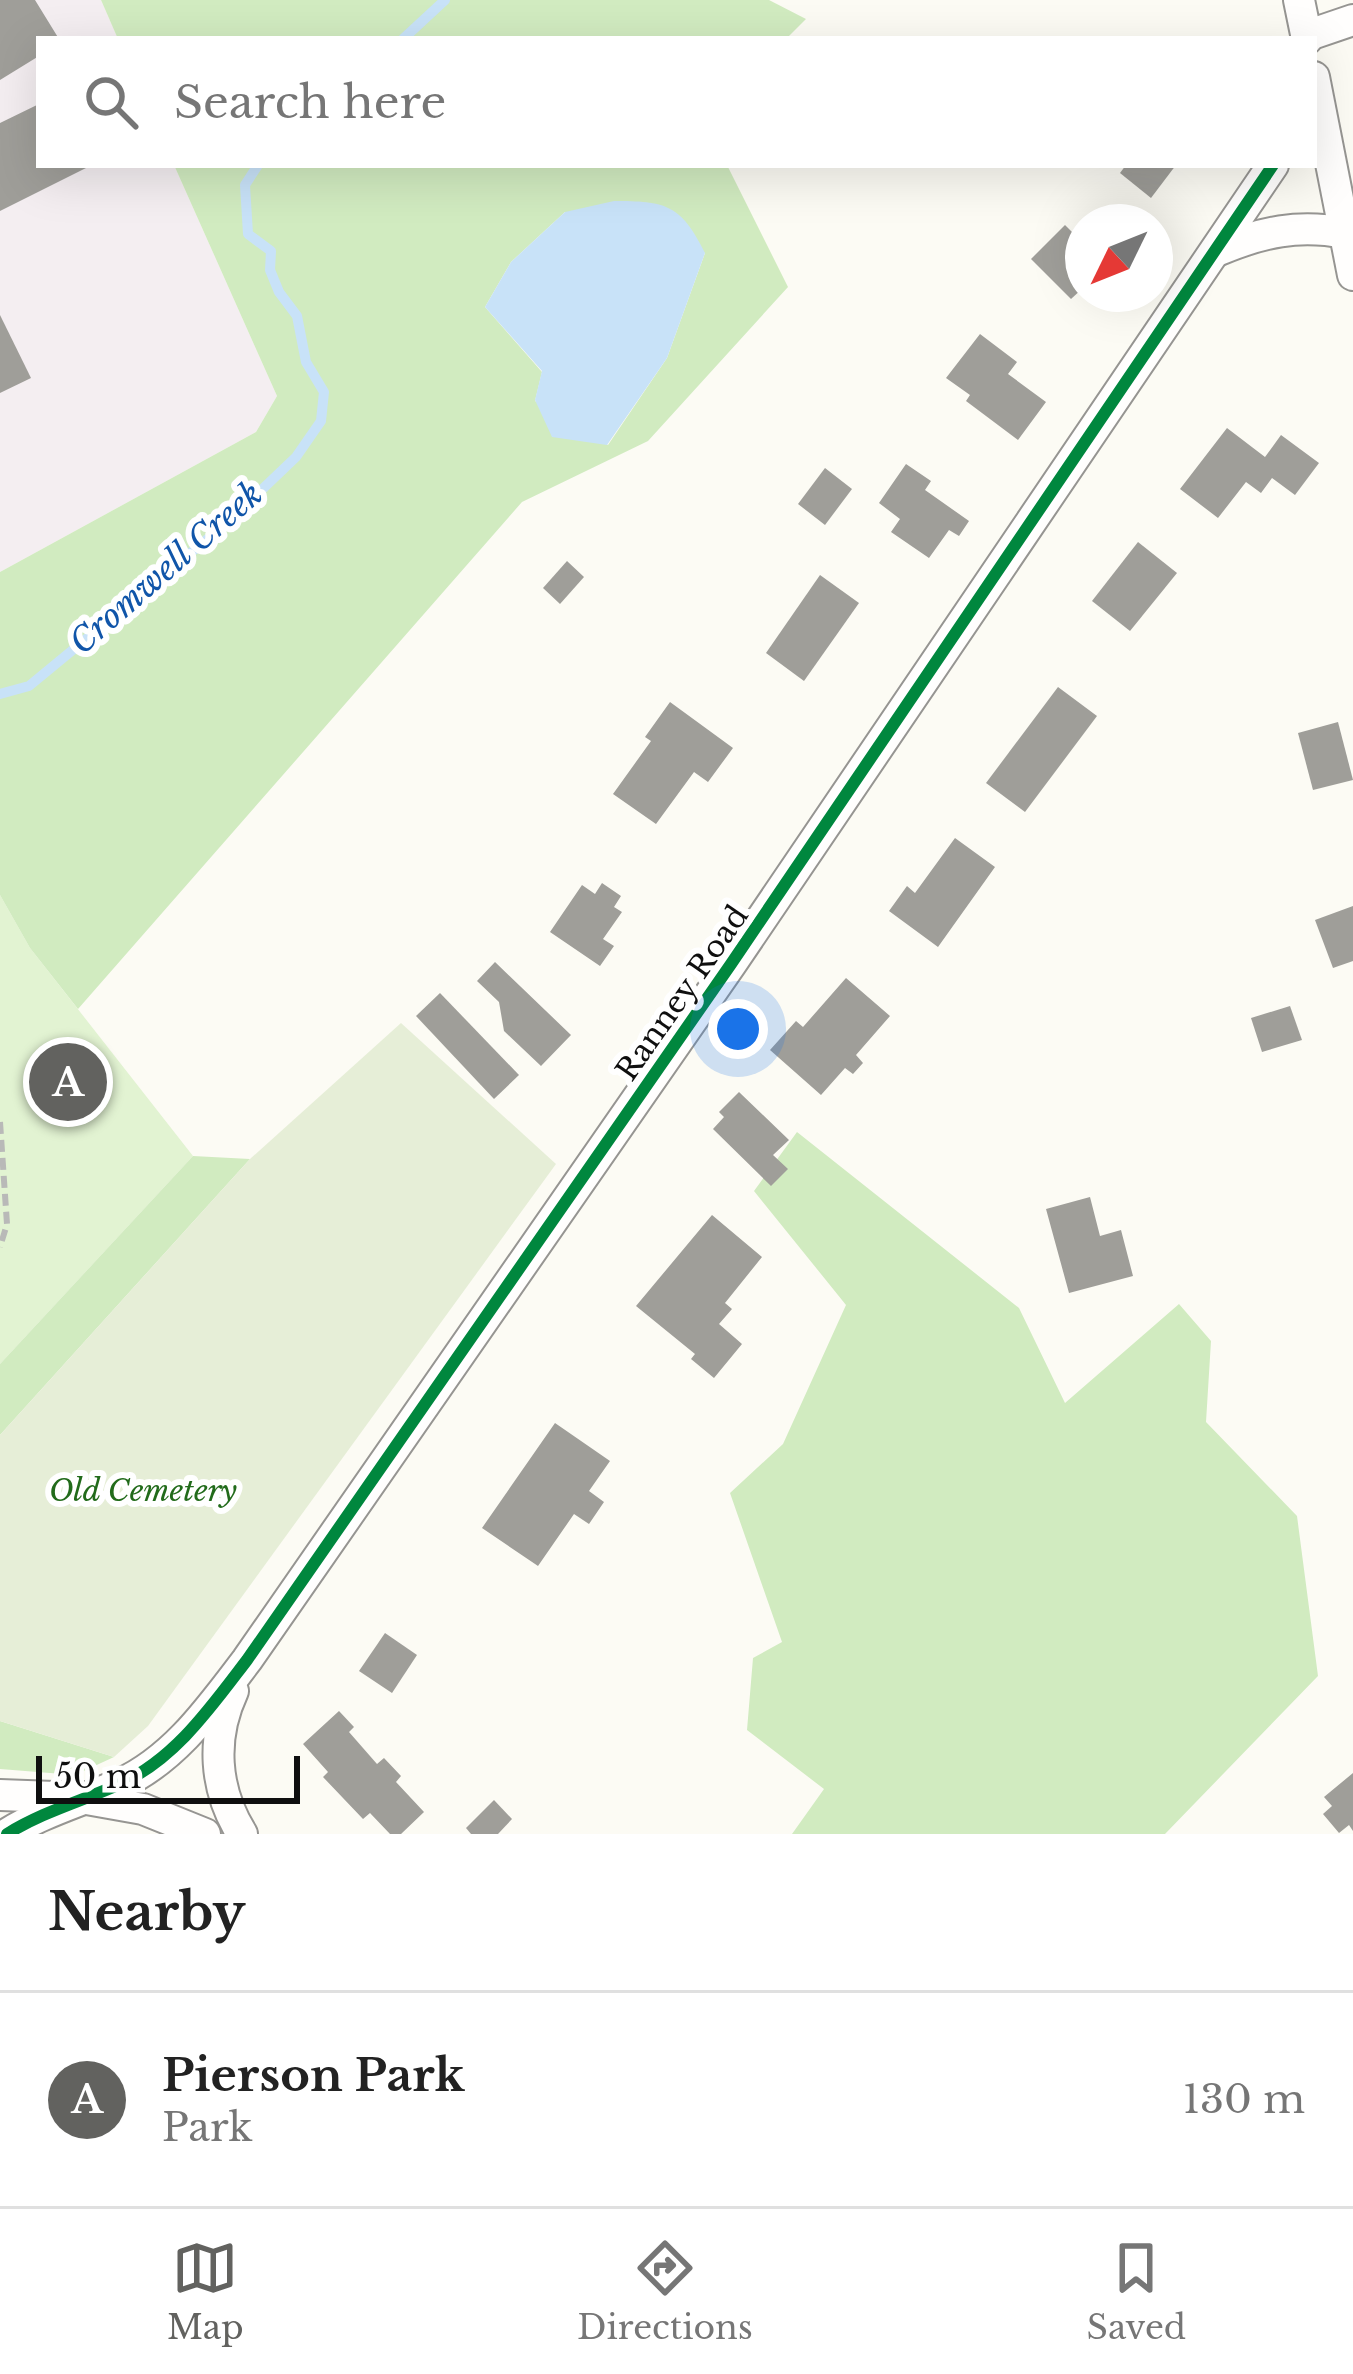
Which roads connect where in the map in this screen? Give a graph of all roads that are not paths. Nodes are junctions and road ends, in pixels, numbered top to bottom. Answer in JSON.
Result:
{"nodes":[{"id":1,"x":1299,"y":0,"type":"edge"},
{"id":2,"x":1353,"y":20,"type":"edge"},
{"id":3,"x":1306,"y":36,"type":"edge"},
{"id":4,"x":1311,"y":36,"type":"edge"},
{"id":5,"x":1317,"y":100,"type":"edge"},
{"id":6,"x":1271,"y":168,"type":"edge"},
{"id":7,"x":1345,"y":233,"type":"junction"},
{"id":8,"x":1219,"y":250,"type":"junction"},
{"id":9,"x":1353,"y":275,"type":"edge"},
{"id":10,"x":247,"y":1660,"type":"junction"},
{"id":11,"x":0,"y":1795,"type":"edge"},
{"id":12,"x":80,"y":1798,"type":"junction"},
{"id":13,"x":7,"y":1834,"type":"edge"},
{"id":14,"x":205,"y":1834,"type":"edge"},
{"id":15,"x":242,"y":1834,"type":"edge"}],
"edges":[{"from":1,"to":3,"type":"street"},
{"from":2,"to":4,"type":"street"},
{"from":5,"to":7,"type":"street"},
{"from":6,"to":8,"type":"street","name":"Ranney Road"},
{"from":7,"to":8,"type":"street"},
{"from":7,"to":9,"type":"street"},
{"from":8,"to":10,"type":"street","name":"Ranney Road"},
{"from":10,"to":12,"type":"street","name":"Ranney Road"},
{"from":10,"to":15,"type":"street","name":"Ranney Road"},
{"from":11,"to":12,"type":"street"},
{"from":12,"to":13,"type":"street","name":"Ranney Road"},
{"from":12,"to":14,"type":"street"}]}
